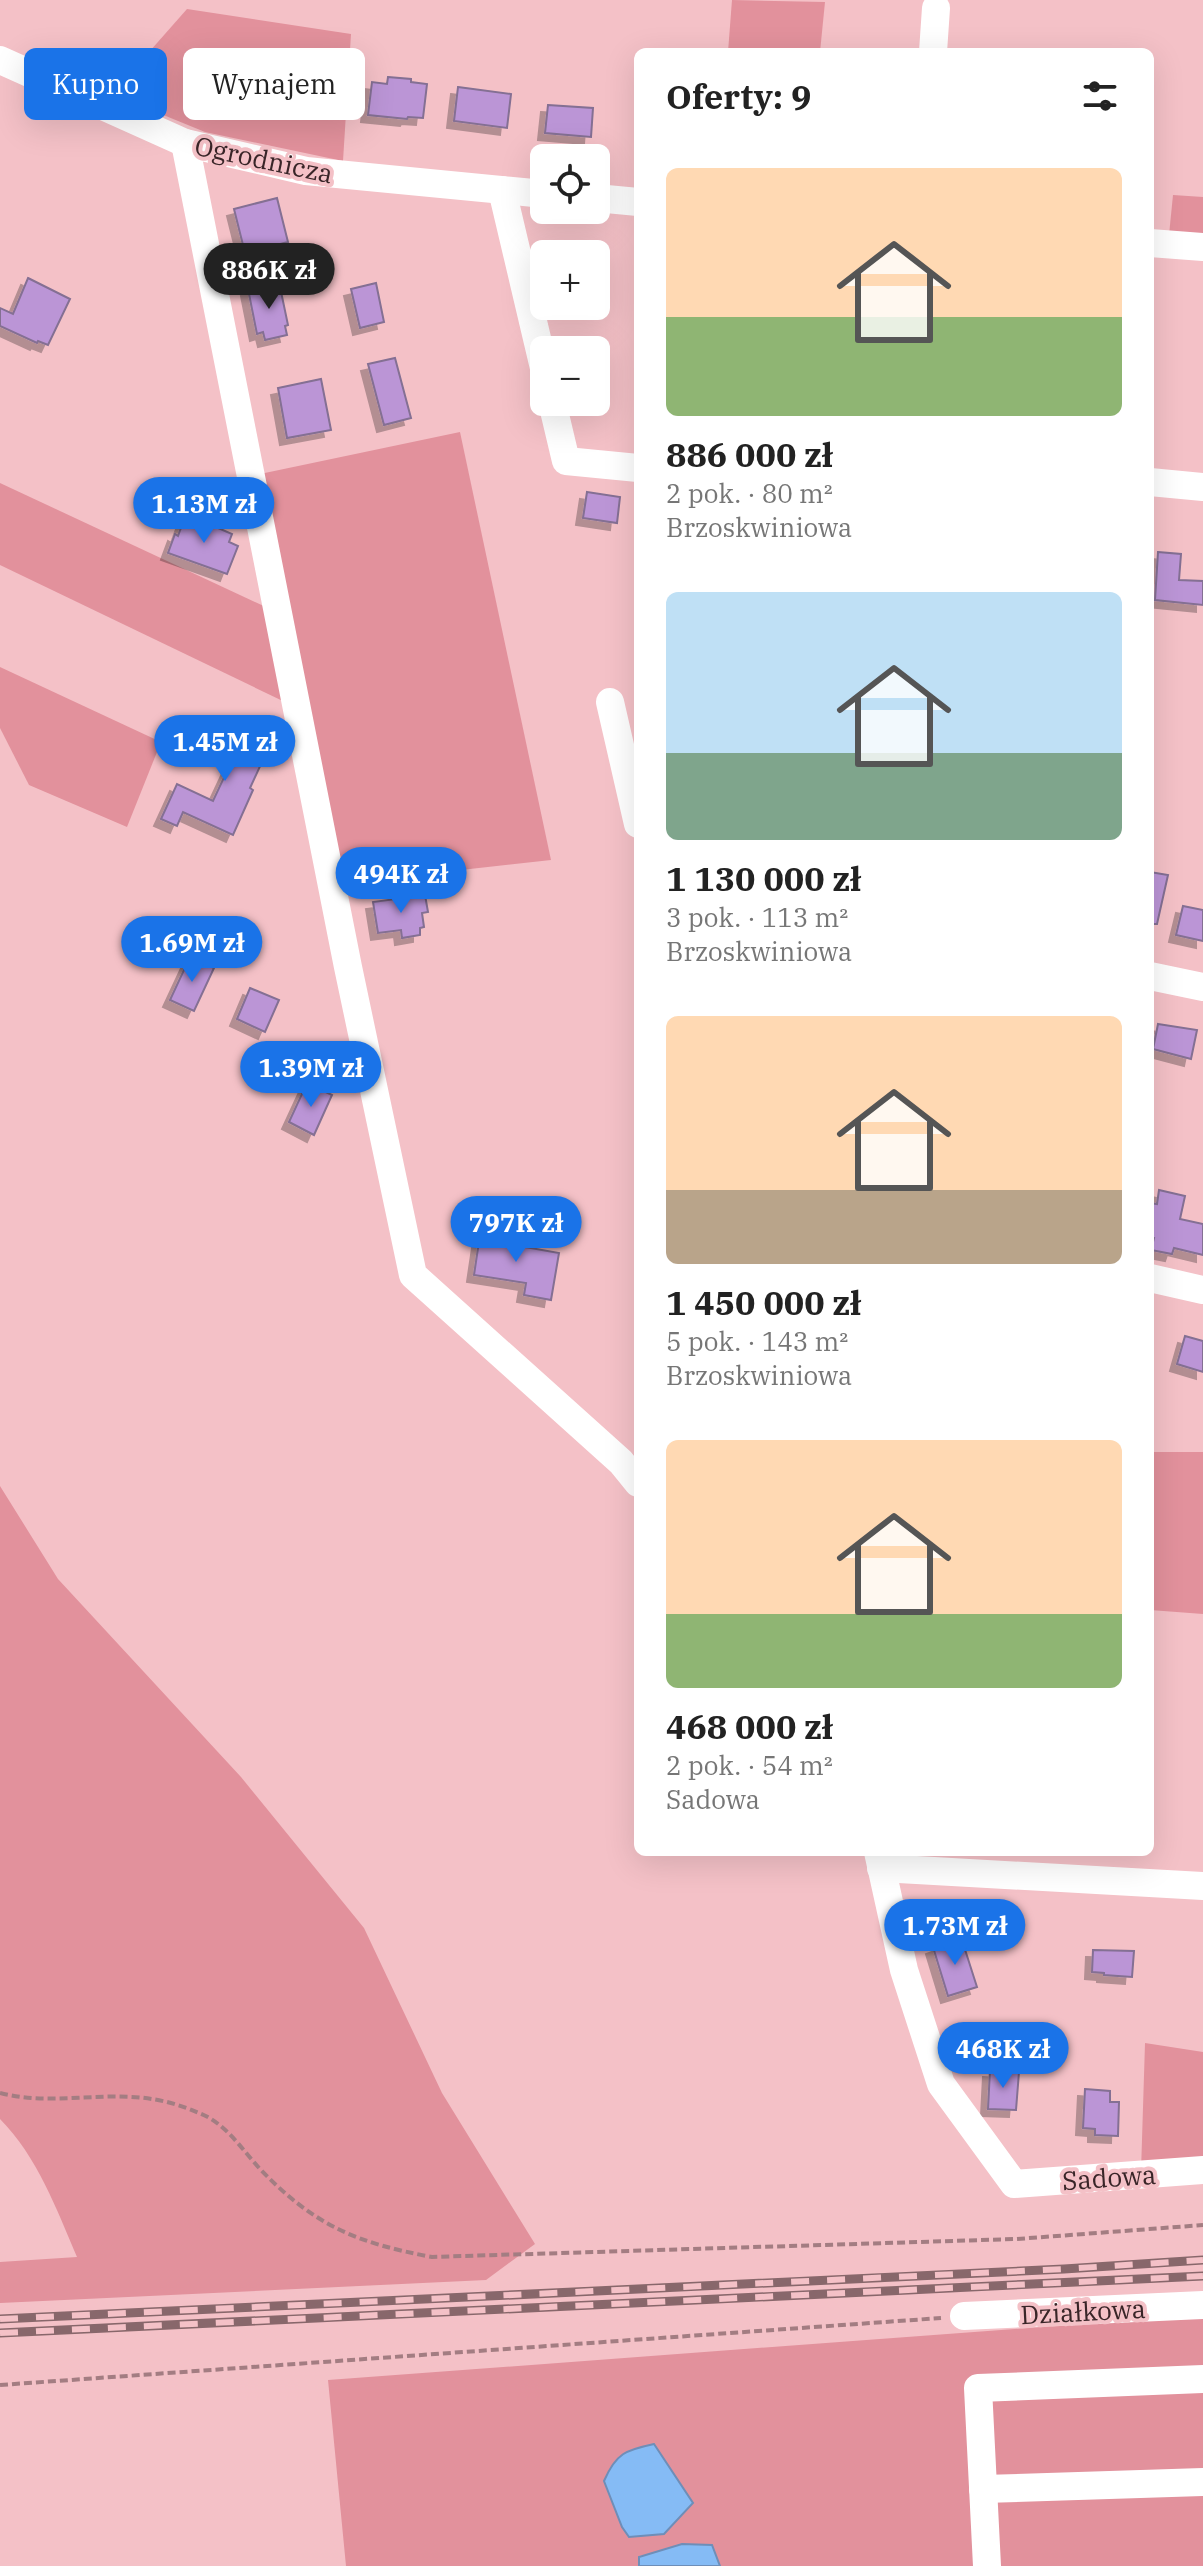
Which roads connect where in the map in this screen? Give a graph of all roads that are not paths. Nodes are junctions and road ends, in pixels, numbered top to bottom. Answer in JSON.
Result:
{"nodes":[{"id":1,"x":936,"y":8,"type":"dead end"},
{"id":2,"x":933,"y":48,"type":"edge"},
{"id":3,"x":0,"y":60,"type":"edge"},
{"id":4,"x":185,"y":143,"type":"junction"},
{"id":5,"x":502,"y":190,"type":"junction"},
{"id":6,"x":530,"y":193,"type":"edge"},
{"id":7,"x":610,"y":199,"type":"edge"},
{"id":8,"x":634,"y":202,"type":"edge"},
{"id":9,"x":1154,"y":243,"type":"edge"},
{"id":10,"x":1203,"y":247,"type":"edge"},
{"id":11,"x":536,"y":336,"type":"edge"},
{"id":12,"x":555,"y":416,"type":"edge"},
{"id":13,"x":634,"y":468,"type":"edge"},
{"id":14,"x":1154,"y":482,"type":"edge"},
{"id":15,"x":1203,"y":487,"type":"edge"},
{"id":16,"x":610,"y":702,"type":"dead end"},
{"id":17,"x":634,"y":807,"type":"edge"},
{"id":18,"x":1154,"y":977,"type":"edge"},
{"id":19,"x":1203,"y":987,"type":"edge"},
{"id":20,"x":1154,"y":1279,"type":"edge"},
{"id":21,"x":1203,"y":1290,"type":"edge"},
{"id":22,"x":634,"y":1478,"type":"edge"},
{"id":23,"x":880,"y":1860,"type":"edge"},
{"id":24,"x":1203,"y":1886,"type":"edge"},
{"id":25,"x":1203,"y":2170,"type":"edge"},
{"id":26,"x":1203,"y":2305,"type":"edge"},
{"id":27,"x":964,"y":2316,"type":"road end"},
{"id":28,"x":1203,"y":2379,"type":"edge"},
{"id":29,"x":1203,"y":2482,"type":"edge"},
{"id":30,"x":983,"y":2489,"type":"junction"},
{"id":31,"x":987,"y":2566,"type":"edge"}],
"edges":[{"from":1,"to":2,"type":"street"},
{"from":3,"to":4,"type":"street","name":"Ogrodnicza"},
{"from":4,"to":5,"type":"street","name":"Ogrodnicza"},
{"from":4,"to":22,"type":"street"},
{"from":5,"to":6,"type":"street","name":"Ogrodnicza"},
{"from":5,"to":11,"type":"street"},
{"from":7,"to":8,"type":"street"},
{"from":9,"to":10,"type":"street"},
{"from":12,"to":13,"type":"street"},
{"from":14,"to":15,"type":"street"},
{"from":16,"to":17,"type":"street"},
{"from":18,"to":19,"type":"street"},
{"from":20,"to":21,"type":"street"},
{"from":23,"to":24,"type":"street"},
{"from":23,"to":25,"type":"street","name":"Sadowa"},
{"from":26,"to":27,"type":"street","name":"Działkowa"},
{"from":28,"to":30,"type":"street"},
{"from":29,"to":30,"type":"street"},
{"from":30,"to":31,"type":"street"}]}
